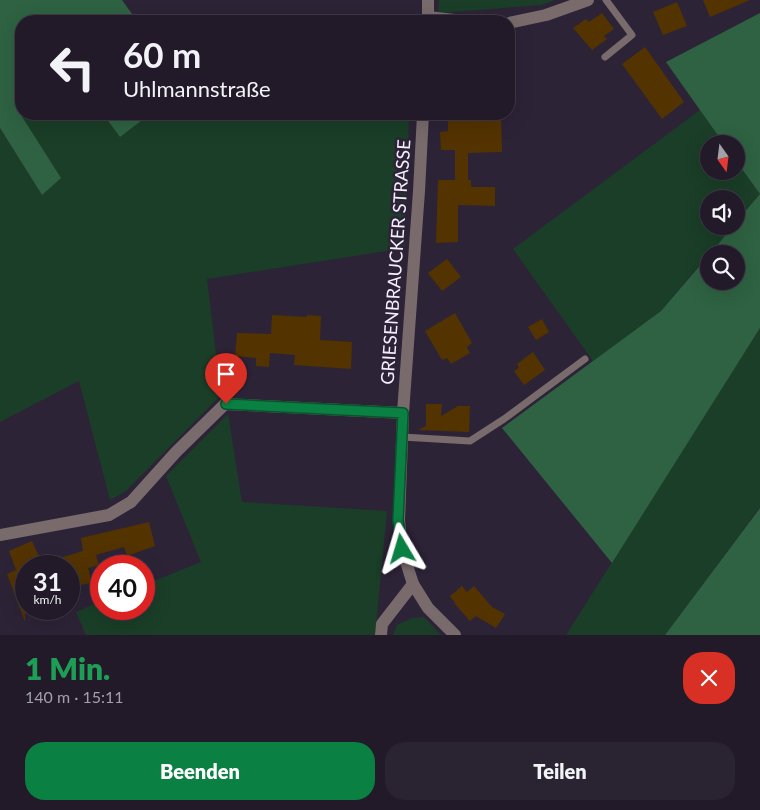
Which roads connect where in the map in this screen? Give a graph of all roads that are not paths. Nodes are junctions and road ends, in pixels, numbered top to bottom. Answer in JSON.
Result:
{"nodes":[{"id":1,"x":428,"y":0,"type":"edge"},
{"id":2,"x":588,"y":0,"type":"edge"},
{"id":3,"x":606,"y":0,"type":"edge"},
{"id":4,"x":428,"y":15,"type":"edge"},
{"id":5,"x":515,"y":22,"type":"edge"},
{"id":6,"x":605,"y":57,"type":"dead end"},
{"id":7,"x":423,"y":120,"type":"edge"},
{"id":8,"x":586,"y":359,"type":"dead end"},
{"id":9,"x":403,"y":413,"type":"junction"},
{"id":10,"x":402,"y":437,"type":"junction"},
{"id":11,"x":0,"y":535,"type":"edge"},
{"id":12,"x":413,"y":584,"type":"junction"},
{"id":13,"x":381,"y":635,"type":"edge"},
{"id":14,"x":455,"y":635,"type":"edge"}],
"edges":[{"from":1,"to":4,"type":"street"},
{"from":2,"to":5,"type":"street"},
{"from":3,"to":6,"type":"lane"},
{"from":7,"to":9,"type":"street","name":"GRIESENBRAUCKER STRASSE"},
{"from":8,"to":10,"type":"lane"},
{"from":9,"to":10,"type":"street","name":"GRIESENBRAUCKER STRASSE"},
{"from":9,"to":11,"type":"street"},
{"from":10,"to":12,"type":"street","name":"GRIESENBRAUCKER STRASSE"},
{"from":12,"to":13,"type":"street"},
{"from":12,"to":14,"type":"street","name":"GRIESENBRAUCKER STRASSE"}]}
